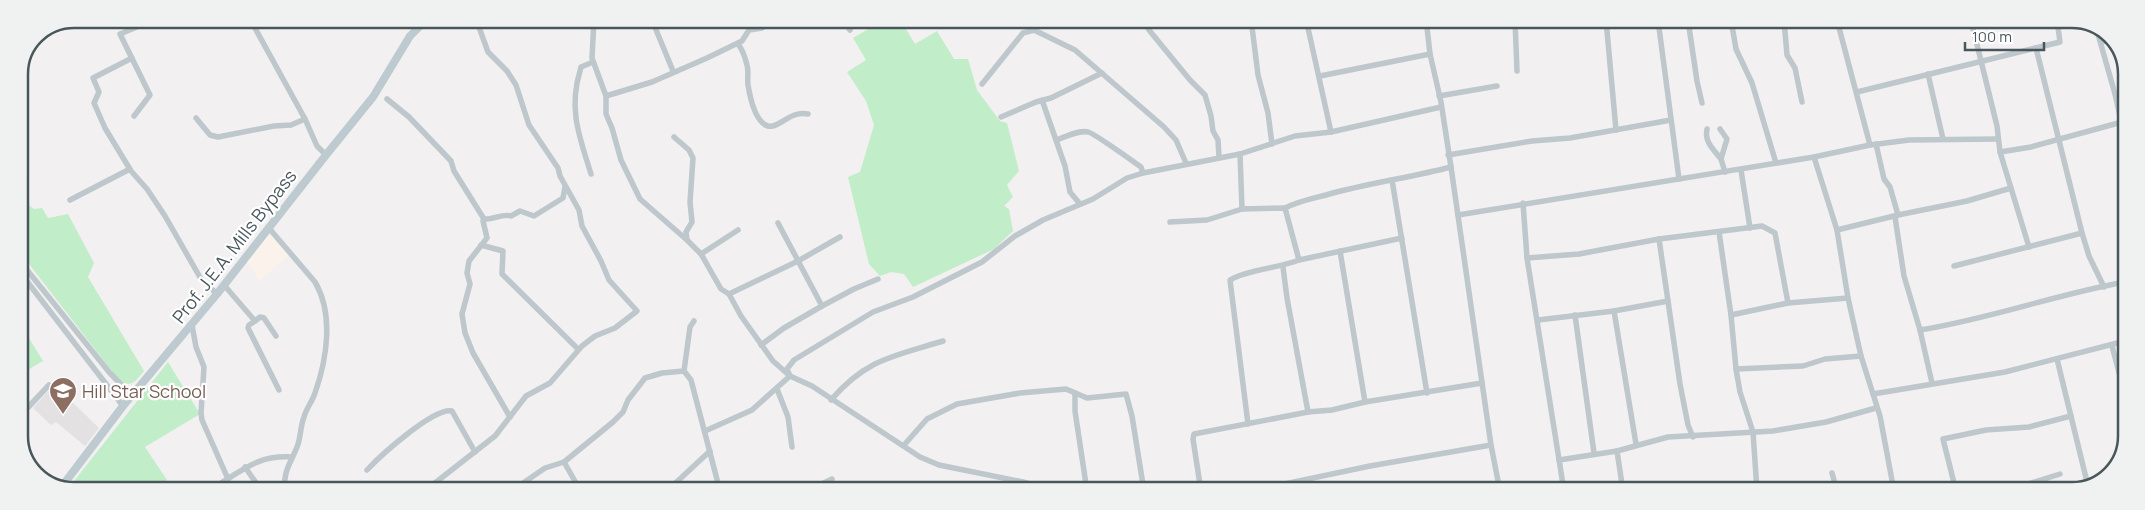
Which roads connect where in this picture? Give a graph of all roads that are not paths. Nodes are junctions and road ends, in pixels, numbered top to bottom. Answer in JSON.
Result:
{"nodes":[{"id":1,"x":134,"y":28,"type":"edge"},
{"id":2,"x":255,"y":28,"type":"edge"},
{"id":3,"x":418,"y":28,"type":"edge"},
{"id":4,"x":479,"y":28,"type":"edge"},
{"id":5,"x":593,"y":28,"type":"edge"},
{"id":6,"x":655,"y":28,"type":"edge"},
{"id":7,"x":762,"y":28,"type":"edge"},
{"id":8,"x":1148,"y":28,"type":"edge"},
{"id":9,"x":1252,"y":28,"type":"edge"},
{"id":10,"x":1309,"y":28,"type":"edge"},
{"id":11,"x":1427,"y":28,"type":"edge"},
{"id":12,"x":1515,"y":28,"type":"edge"},
{"id":13,"x":1607,"y":28,"type":"edge"},
{"id":14,"x":1659,"y":28,"type":"edge"},
{"id":15,"x":1689,"y":28,"type":"edge"},
{"id":16,"x":1732,"y":28,"type":"edge"},
{"id":17,"x":1785,"y":28,"type":"edge"},
{"id":18,"x":1839,"y":28,"type":"edge"},
{"id":19,"x":1973,"y":28,"type":"edge"},
{"id":20,"x":2058,"y":28,"type":"edge"},
{"id":21,"x":1034,"y":30,"type":"joint"},
{"id":22,"x":2099,"y":36,"type":"edge"},
{"id":23,"x":2104,"y":41,"type":"edge"},
{"id":24,"x":2101,"y":42,"type":"junction"},
{"id":25,"x":738,"y":44,"type":"junction"},
{"id":26,"x":2036,"y":48,"type":"junction"},
{"id":27,"x":1430,"y":54,"type":"junction"},
{"id":28,"x":132,"y":58,"type":"junction"},
{"id":29,"x":1980,"y":60,"type":"junction"},
{"id":30,"x":593,"y":62,"type":"junction"},
{"id":31,"x":673,"y":71,"type":"junction"},
{"id":32,"x":1517,"y":71,"type":"dead end"},
{"id":33,"x":1102,"y":73,"type":"junction"},
{"id":34,"x":1928,"y":74,"type":"junction"},
{"id":35,"x":1320,"y":76,"type":"junction"},
{"id":36,"x":982,"y":84,"type":"dead end"},
{"id":37,"x":1497,"y":86,"type":"dead end"},
{"id":38,"x":1857,"y":92,"type":"junction"},
{"id":39,"x":2115,"y":94,"type":"joint"},
{"id":40,"x":606,"y":96,"type":"junction"},
{"id":41,"x":1439,"y":96,"type":"junction"},
{"id":42,"x":386,"y":100,"type":"dead end"},
{"id":43,"x":1042,"y":100,"type":"junction"},
{"id":44,"x":1802,"y":102,"type":"dead end"},
{"id":45,"x":2117,"y":102,"type":"edge"},
{"id":46,"x":1702,"y":103,"type":"dead end"},
{"id":47,"x":1441,"y":107,"type":"junction"},
{"id":48,"x":808,"y":114,"type":"dead end"},
{"id":49,"x":134,"y":116,"type":"dead end"},
{"id":50,"x":1001,"y":116,"type":"dead end"},
{"id":51,"x":196,"y":118,"type":"dead end"},
{"id":52,"x":305,"y":119,"type":"junction"},
{"id":53,"x":1671,"y":120,"type":"junction"},
{"id":54,"x":2117,"y":123,"type":"edge"},
{"id":55,"x":1708,"y":129,"type":"dead end"},
{"id":56,"x":1720,"y":129,"type":"dead end"},
{"id":57,"x":1616,"y":130,"type":"junction"},
{"id":58,"x":1331,"y":132,"type":"junction"},
{"id":59,"x":674,"y":137,"type":"dead end"},
{"id":60,"x":1998,"y":138,"type":"junction"},
{"id":61,"x":1943,"y":139,"type":"junction"},
{"id":62,"x":1057,"y":140,"type":"junction"},
{"id":63,"x":2058,"y":140,"type":"junction"},
{"id":64,"x":1272,"y":144,"type":"junction"},
{"id":65,"x":1873,"y":144,"type":"junction"},
{"id":66,"x":2000,"y":152,"type":"junction"},
{"id":67,"x":1240,"y":154,"type":"junction"},
{"id":68,"x":326,"y":155,"type":"junction"},
{"id":69,"x":1448,"y":155,"type":"junction"},
{"id":70,"x":1219,"y":157,"type":"junction"},
{"id":71,"x":1814,"y":158,"type":"junction"},
{"id":72,"x":1721,"y":159,"type":"junction"},
{"id":73,"x":1186,"y":163,"type":"junction"},
{"id":74,"x":1776,"y":163,"type":"junction"},
{"id":75,"x":1451,"y":168,"type":"junction"},
{"id":76,"x":130,"y":169,"type":"junction"},
{"id":77,"x":1741,"y":170,"type":"junction"},
{"id":78,"x":1725,"y":172,"type":"junction"},
{"id":79,"x":1143,"y":173,"type":"junction"},
{"id":80,"x":591,"y":174,"type":"dead end"},
{"id":81,"x":1678,"y":179,"type":"junction"},
{"id":82,"x":1392,"y":180,"type":"junction"},
{"id":83,"x":565,"y":187,"type":"junction"},
{"id":84,"x":2011,"y":188,"type":"junction"},
{"id":85,"x":70,"y":200,"type":"dead end"},
{"id":86,"x":1523,"y":203,"type":"junction"},
{"id":87,"x":1080,"y":204,"type":"junction"},
{"id":88,"x":1285,"y":208,"type":"junction"},
{"id":89,"x":1242,"y":209,"type":"junction"},
{"id":90,"x":1458,"y":215,"type":"junction"},
{"id":91,"x":1896,"y":216,"type":"junction"},
{"id":92,"x":484,"y":220,"type":"junction"},
{"id":93,"x":1170,"y":222,"type":"dead end"},
{"id":94,"x":778,"y":224,"type":"dead end"},
{"id":95,"x":268,"y":227,"type":"junction"},
{"id":96,"x":1750,"y":228,"type":"junction"},
{"id":97,"x":738,"y":230,"type":"dead end"},
{"id":98,"x":1837,"y":230,"type":"junction"},
{"id":99,"x":1719,"y":232,"type":"junction"},
{"id":100,"x":2082,"y":233,"type":"junction"},
{"id":101,"x":840,"y":237,"type":"dead end"},
{"id":102,"x":1402,"y":238,"type":"junction"},
{"id":103,"x":1658,"y":239,"type":"junction"},
{"id":104,"x":688,"y":240,"type":"junction"},
{"id":105,"x":481,"y":245,"type":"junction"},
{"id":106,"x":2029,"y":247,"type":"junction"},
{"id":107,"x":1340,"y":251,"type":"junction"},
{"id":108,"x":701,"y":254,"type":"junction"},
{"id":109,"x":1527,"y":258,"type":"junction"},
{"id":110,"x":1299,"y":260,"type":"junction"},
{"id":111,"x":798,"y":261,"type":"junction"},
{"id":112,"x":1283,"y":266,"type":"junction"},
{"id":113,"x":1954,"y":266,"type":"dead end"},
{"id":114,"x":28,"y":272,"type":"edge"},
{"id":115,"x":878,"y":279,"type":"dead end"},
{"id":116,"x":28,"y":283,"type":"edge"},
{"id":117,"x":2118,"y":284,"type":"edge"},
{"id":118,"x":38,"y":285,"type":"junction"},
{"id":119,"x":224,"y":285,"type":"junction"},
{"id":120,"x":2104,"y":287,"type":"junction"},
{"id":121,"x":32,"y":289,"type":"junction"},
{"id":122,"x":217,"y":294,"type":"junction"},
{"id":123,"x":728,"y":294,"type":"junction"},
{"id":124,"x":1848,"y":298,"type":"junction"},
{"id":125,"x":1668,"y":301,"type":"junction"},
{"id":126,"x":1788,"y":303,"type":"junction"},
{"id":127,"x":822,"y":306,"type":"junction"},
{"id":128,"x":54,"y":310,"type":"junction"},
{"id":129,"x":1614,"y":311,"type":"junction"},
{"id":130,"x":1731,"y":315,"type":"junction"},
{"id":131,"x":1575,"y":316,"type":"junction"},
{"id":132,"x":1538,"y":320,"type":"junction"},
{"id":133,"x":255,"y":321,"type":"junction"},
{"id":134,"x":694,"y":321,"type":"dead end"},
{"id":135,"x":192,"y":325,"type":"junction"},
{"id":136,"x":1920,"y":330,"type":"junction"},
{"id":137,"x":276,"y":336,"type":"dead end"},
{"id":138,"x":943,"y":341,"type":"dead end"},
{"id":139,"x":2118,"y":344,"type":"edge"},
{"id":140,"x":761,"y":345,"type":"junction"},
{"id":141,"x":2112,"y":346,"type":"junction"},
{"id":142,"x":578,"y":349,"type":"junction"},
{"id":143,"x":1862,"y":356,"type":"junction"},
{"id":144,"x":2057,"y":360,"type":"junction"},
{"id":145,"x":2118,"y":368,"type":"edge"},
{"id":146,"x":1736,"y":369,"type":"junction"},
{"id":147,"x":684,"y":371,"type":"junction"},
{"id":148,"x":108,"y":372,"type":"junction"},
{"id":149,"x":790,"y":376,"type":"junction"},
{"id":150,"x":100,"y":378,"type":"junction"},
{"id":151,"x":1482,"y":383,"type":"junction"},
{"id":152,"x":1932,"y":383,"type":"junction"},
{"id":153,"x":49,"y":385,"type":"dead end"},
{"id":154,"x":777,"y":389,"type":"junction"},
{"id":155,"x":279,"y":390,"type":"dead end"},
{"id":156,"x":1075,"y":393,"type":"junction"},
{"id":157,"x":1427,"y":394,"type":"junction"},
{"id":158,"x":1873,"y":394,"type":"junction"},
{"id":159,"x":132,"y":396,"type":"junction"},
{"id":160,"x":831,"y":400,"type":"junction"},
{"id":161,"x":1365,"y":402,"type":"junction"},
{"id":162,"x":123,"y":406,"type":"junction"},
{"id":163,"x":28,"y":407,"type":"edge"},
{"id":164,"x":1876,"y":408,"type":"junction"},
{"id":165,"x":1308,"y":412,"type":"junction"},
{"id":166,"x":2072,"y":416,"type":"junction"},
{"id":167,"x":510,"y":417,"type":"junction"},
{"id":168,"x":1248,"y":424,"type":"junction"},
{"id":169,"x":705,"y":431,"type":"junction"},
{"id":170,"x":1752,"y":432,"type":"junction"},
{"id":171,"x":1693,"y":437,"type":"junction"},
{"id":172,"x":1636,"y":444,"type":"junction"},
{"id":173,"x":904,"y":445,"type":"junction"},
{"id":174,"x":1490,"y":445,"type":"junction"},
{"id":175,"x":792,"y":447,"type":"dead end"},
{"id":176,"x":710,"y":451,"type":"junction"},
{"id":177,"x":1617,"y":451,"type":"junction"},
{"id":178,"x":475,"y":452,"type":"junction"},
{"id":179,"x":1594,"y":453,"type":"junction"},
{"id":180,"x":292,"y":457,"type":"junction"},
{"id":181,"x":1559,"y":460,"type":"junction"},
{"id":182,"x":564,"y":462,"type":"junction"},
{"id":183,"x":245,"y":467,"type":"junction"},
{"id":184,"x":367,"y":470,"type":"dead end"},
{"id":185,"x":1832,"y":473,"type":"dead end"},
{"id":186,"x":2060,"y":474,"type":"dead end"},
{"id":187,"x":228,"y":479,"type":"junction"},
{"id":188,"x":832,"y":480,"type":"dead end"},
{"id":189,"x":2087,"y":480,"type":"edge"},
{"id":190,"x":65,"y":482,"type":"edge"},
{"id":191,"x":223,"y":482,"type":"edge"},
{"id":192,"x":255,"y":482,"type":"edge"},
{"id":193,"x":285,"y":482,"type":"edge"},
{"id":194,"x":436,"y":482,"type":"edge"},
{"id":195,"x":525,"y":482,"type":"edge"},
{"id":196,"x":575,"y":482,"type":"edge"},
{"id":197,"x":677,"y":482,"type":"edge"},
{"id":198,"x":718,"y":482,"type":"edge"},
{"id":199,"x":827,"y":482,"type":"edge"},
{"id":200,"x":1023,"y":482,"type":"edge"},
{"id":201,"x":1086,"y":482,"type":"edge"},
{"id":202,"x":1143,"y":482,"type":"edge"},
{"id":203,"x":1200,"y":482,"type":"edge"},
{"id":204,"x":1294,"y":482,"type":"edge"},
{"id":205,"x":1498,"y":482,"type":"edge"},
{"id":206,"x":1563,"y":482,"type":"edge"},
{"id":207,"x":1622,"y":482,"type":"edge"},
{"id":208,"x":1757,"y":482,"type":"edge"},
{"id":209,"x":1834,"y":482,"type":"edge"},
{"id":210,"x":1892,"y":482,"type":"edge"},
{"id":211,"x":1954,"y":482,"type":"edge"},
{"id":212,"x":2035,"y":482,"type":"edge"}],
"edges":[{"from":1,"to":28,"type":"street"},
{"from":2,"to":52,"type":"street"},
{"from":3,"to":68,"type":"street","name":"Prof. J.E.A. Mills Bypass"},
{"from":4,"to":83,"type":"street"},
{"from":5,"to":30,"type":"street"},
{"from":6,"to":31,"type":"street"},
{"from":7,"to":25,"type":"street"},
{"from":8,"to":70,"type":"street"},
{"from":9,"to":64,"type":"street"},
{"from":10,"to":35,"type":"street"},
{"from":11,"to":27,"type":"street"},
{"from":12,"to":32,"type":"street"},
{"from":13,"to":57,"type":"street"},
{"from":14,"to":53,"type":"street"},
{"from":15,"to":46,"type":"street"},
{"from":16,"to":74,"type":"street"},
{"from":17,"to":44,"type":"street"},
{"from":18,"to":38,"type":"street"},
{"from":19,"to":29,"type":"street"},
{"from":20,"to":26,"type":"street"},
{"from":21,"to":33,"type":"street"},
{"from":21,"to":36,"type":"street"},
{"from":22,"to":24,"type":"street"},
{"from":23,"to":24,"type":"street"},
{"from":24,"to":39,"type":"street"},
{"from":25,"to":31,"type":"street"},
{"from":25,"to":48,"type":"street"},
{"from":26,"to":29,"type":"street"},
{"from":26,"to":63,"type":"street"},
{"from":27,"to":35,"type":"street"},
{"from":27,"to":41,"type":"street"},
{"from":28,"to":49,"type":"street"},
{"from":28,"to":76,"type":"street"},
{"from":29,"to":34,"type":"street"},
{"from":29,"to":60,"type":"street"},
{"from":30,"to":40,"type":"street"},
{"from":30,"to":80,"type":"street"},
{"from":31,"to":40,"type":"street"},
{"from":33,"to":43,"type":"street"},
{"from":33,"to":73,"type":"street"},
{"from":34,"to":38,"type":"street"},
{"from":34,"to":61,"type":"street"},
{"from":35,"to":58,"type":"street"},
{"from":37,"to":41,"type":"street"},
{"from":38,"to":65,"type":"street"},
{"from":39,"to":45,"type":"street"},
{"from":40,"to":104,"type":"street"},
{"from":41,"to":47,"type":"street"},
{"from":42,"to":92,"type":"street"},
{"from":43,"to":50,"type":"street"},
{"from":43,"to":62,"type":"street"},
{"from":47,"to":58,"type":"street"},
{"from":47,"to":69,"type":"street"},
{"from":51,"to":52,"type":"street"},
{"from":52,"to":68,"type":"street"},
{"from":53,"to":57,"type":"street"},
{"from":53,"to":81,"type":"street"},
{"from":54,"to":63,"type":"street"},
{"from":55,"to":72,"type":"street"},
{"from":56,"to":72,"type":"street"},
{"from":57,"to":69,"type":"street"},
{"from":58,"to":64,"type":"street"},
{"from":59,"to":104,"type":"street"},
{"from":60,"to":61,"type":"street"},
{"from":60,"to":66,"type":"street"},
{"from":61,"to":65,"type":"street"},
{"from":62,"to":79,"type":"street"},
{"from":62,"to":87,"type":"street"},
{"from":63,"to":66,"type":"street"},
{"from":63,"to":100,"type":"street"},
{"from":64,"to":67,"type":"street"},
{"from":65,"to":71,"type":"street"},
{"from":65,"to":91,"type":"street"},
{"from":66,"to":84,"type":"street"},
{"from":67,"to":70,"type":"street"},
{"from":67,"to":89,"type":"street"},
{"from":68,"to":95,"type":"street","name":"Prof. J.E.A. Mills Bypass"},
{"from":69,"to":75,"type":"street"},
{"from":70,"to":73,"type":"street"},
{"from":71,"to":74,"type":"street"},
{"from":71,"to":98,"type":"street"},
{"from":72,"to":78,"type":"street"},
{"from":73,"to":79,"type":"street"},
{"from":74,"to":77,"type":"street"},
{"from":75,"to":82,"type":"street"},
{"from":75,"to":90,"type":"street"},
{"from":76,"to":85,"type":"street"},
{"from":76,"to":122,"type":"street"},
{"from":77,"to":78,"type":"street"},
{"from":77,"to":96,"type":"street"},
{"from":78,"to":81,"type":"street"},
{"from":79,"to":87,"type":"street"},
{"from":81,"to":86,"type":"street"},
{"from":82,"to":88,"type":"street"},
{"from":82,"to":102,"type":"street"},
{"from":83,"to":92,"type":"street"},
{"from":83,"to":142,"type":"street"},
{"from":84,"to":91,"type":"street"},
{"from":84,"to":106,"type":"street"},
{"from":86,"to":90,"type":"street"},
{"from":86,"to":109,"type":"street"},
{"from":87,"to":149,"type":"street"},
{"from":88,"to":89,"type":"street"},
{"from":88,"to":110,"type":"street"},
{"from":89,"to":93,"type":"street"},
{"from":90,"to":151,"type":"street"},
{"from":91,"to":98,"type":"street"},
{"from":91,"to":136,"type":"street"},
{"from":92,"to":105,"type":"street"},
{"from":94,"to":111,"type":"street"},
{"from":95,"to":119,"type":"street","name":"Prof. J.E.A. Mills Bypass"},
{"from":95,"to":180,"type":"street"},
{"from":96,"to":99,"type":"street"},
{"from":96,"to":126,"type":"street"},
{"from":97,"to":108,"type":"street"},
{"from":98,"to":124,"type":"street"},
{"from":99,"to":103,"type":"street"},
{"from":99,"to":130,"type":"street"},
{"from":100,"to":106,"type":"street"},
{"from":100,"to":120,"type":"street"},
{"from":101,"to":111,"type":"street"},
{"from":102,"to":107,"type":"street"},
{"from":102,"to":157,"type":"street"},
{"from":103,"to":109,"type":"street"},
{"from":103,"to":125,"type":"street"},
{"from":104,"to":108,"type":"street"},
{"from":105,"to":142,"type":"street"},
{"from":105,"to":167,"type":"street"},
{"from":106,"to":113,"type":"street"},
{"from":107,"to":110,"type":"street"},
{"from":107,"to":161,"type":"street"},
{"from":108,"to":123,"type":"street"},
{"from":109,"to":132,"type":"street"},
{"from":110,"to":112,"type":"street"},
{"from":111,"to":123,"type":"street"},
{"from":111,"to":127,"type":"street"},
{"from":112,"to":165,"type":"street"},
{"from":112,"to":168,"type":"street"},
{"from":114,"to":118,"type":"street"},
{"from":115,"to":127,"type":"street"},
{"from":116,"to":121,"type":"street"},
{"from":117,"to":120,"type":"street"},
{"from":118,"to":121,"type":"street"},
{"from":118,"to":128,"type":"street"},
{"from":119,"to":122,"type":"street","name":"Prof. J.E.A. Mills Bypass"},
{"from":119,"to":133,"type":"street"},
{"from":120,"to":136,"type":"street"},
{"from":121,"to":128,"type":"street"},
{"from":122,"to":135,"type":"street","name":"Prof. J.E.A. Mills Bypass"},
{"from":123,"to":140,"type":"street"},
{"from":124,"to":126,"type":"street"},
{"from":124,"to":143,"type":"street"},
{"from":125,"to":129,"type":"street"},
{"from":125,"to":171,"type":"street"},
{"from":126,"to":130,"type":"street"},
{"from":127,"to":140,"type":"street"},
{"from":128,"to":148,"type":"street"},
{"from":128,"to":150,"type":"street"},
{"from":129,"to":131,"type":"street"},
{"from":129,"to":172,"type":"street"},
{"from":130,"to":146,"type":"street"},
{"from":131,"to":132,"type":"street"},
{"from":131,"to":179,"type":"street"},
{"from":132,"to":181,"type":"street"},
{"from":133,"to":137,"type":"street"},
{"from":133,"to":155,"type":"street"},
{"from":134,"to":147,"type":"street"},
{"from":135,"to":159,"type":"street","name":"Prof. J.E.A. Mills Bypass"},
{"from":135,"to":187,"type":"street"},
{"from":136,"to":152,"type":"street"},
{"from":138,"to":160,"type":"street"},
{"from":139,"to":141,"type":"street"},
{"from":140,"to":149,"type":"street"},
{"from":141,"to":144,"type":"street"},
{"from":141,"to":145,"type":"street"},
{"from":142,"to":167,"type":"street"},
{"from":143,"to":146,"type":"street"},
{"from":143,"to":158,"type":"street"},
{"from":144,"to":152,"type":"street"},
{"from":144,"to":166,"type":"street"},
{"from":146,"to":170,"type":"street"},
{"from":147,"to":169,"type":"street"},
{"from":147,"to":182,"type":"street"},
{"from":148,"to":150,"type":"street"},
{"from":148,"to":159,"type":"street"},
{"from":149,"to":154,"type":"street"},
{"from":149,"to":160,"type":"street"},
{"from":150,"to":162,"type":"street"},
{"from":151,"to":157,"type":"street"},
{"from":151,"to":174,"type":"street"},
{"from":152,"to":158,"type":"street"},
{"from":153,"to":163,"type":"street"},
{"from":154,"to":169,"type":"street"},
{"from":154,"to":175,"type":"street"},
{"from":156,"to":173,"type":"street"},
{"from":156,"to":201,"type":"street"},
{"from":156,"to":202,"type":"street"},
{"from":157,"to":161,"type":"street"},
{"from":158,"to":164,"type":"street"},
{"from":159,"to":162,"type":"street","name":"Prof. J.E.A. Mills Bypass"},
{"from":160,"to":173,"type":"street"},
{"from":161,"to":165,"type":"street"},
{"from":162,"to":190,"type":"street","name":"Prof. J.E.A. Mills Bypass"},
{"from":164,"to":170,"type":"street"},
{"from":164,"to":210,"type":"street"},
{"from":165,"to":168,"type":"street"},
{"from":166,"to":189,"type":"street"},
{"from":166,"to":211,"type":"street"},
{"from":167,"to":178,"type":"street"},
{"from":168,"to":203,"type":"street"},
{"from":169,"to":176,"type":"street"},
{"from":170,"to":171,"type":"street"},
{"from":170,"to":208,"type":"street"},
{"from":171,"to":172,"type":"street"},
{"from":172,"to":177,"type":"street"},
{"from":173,"to":200,"type":"street"},
{"from":174,"to":204,"type":"street"},
{"from":174,"to":205,"type":"street"},
{"from":176,"to":197,"type":"street"},
{"from":176,"to":198,"type":"street"},
{"from":177,"to":179,"type":"street"},
{"from":177,"to":207,"type":"street"},
{"from":178,"to":184,"type":"street"},
{"from":178,"to":194,"type":"street"},
{"from":179,"to":181,"type":"street"},
{"from":180,"to":183,"type":"street"},
{"from":180,"to":193,"type":"street"},
{"from":181,"to":206,"type":"street"},
{"from":182,"to":195,"type":"street"},
{"from":182,"to":196,"type":"street"},
{"from":183,"to":187,"type":"street"},
{"from":183,"to":192,"type":"street"},
{"from":185,"to":209,"type":"street"},
{"from":186,"to":212,"type":"street"},
{"from":187,"to":191,"type":"street"},
{"from":188,"to":199,"type":"street"}]}
